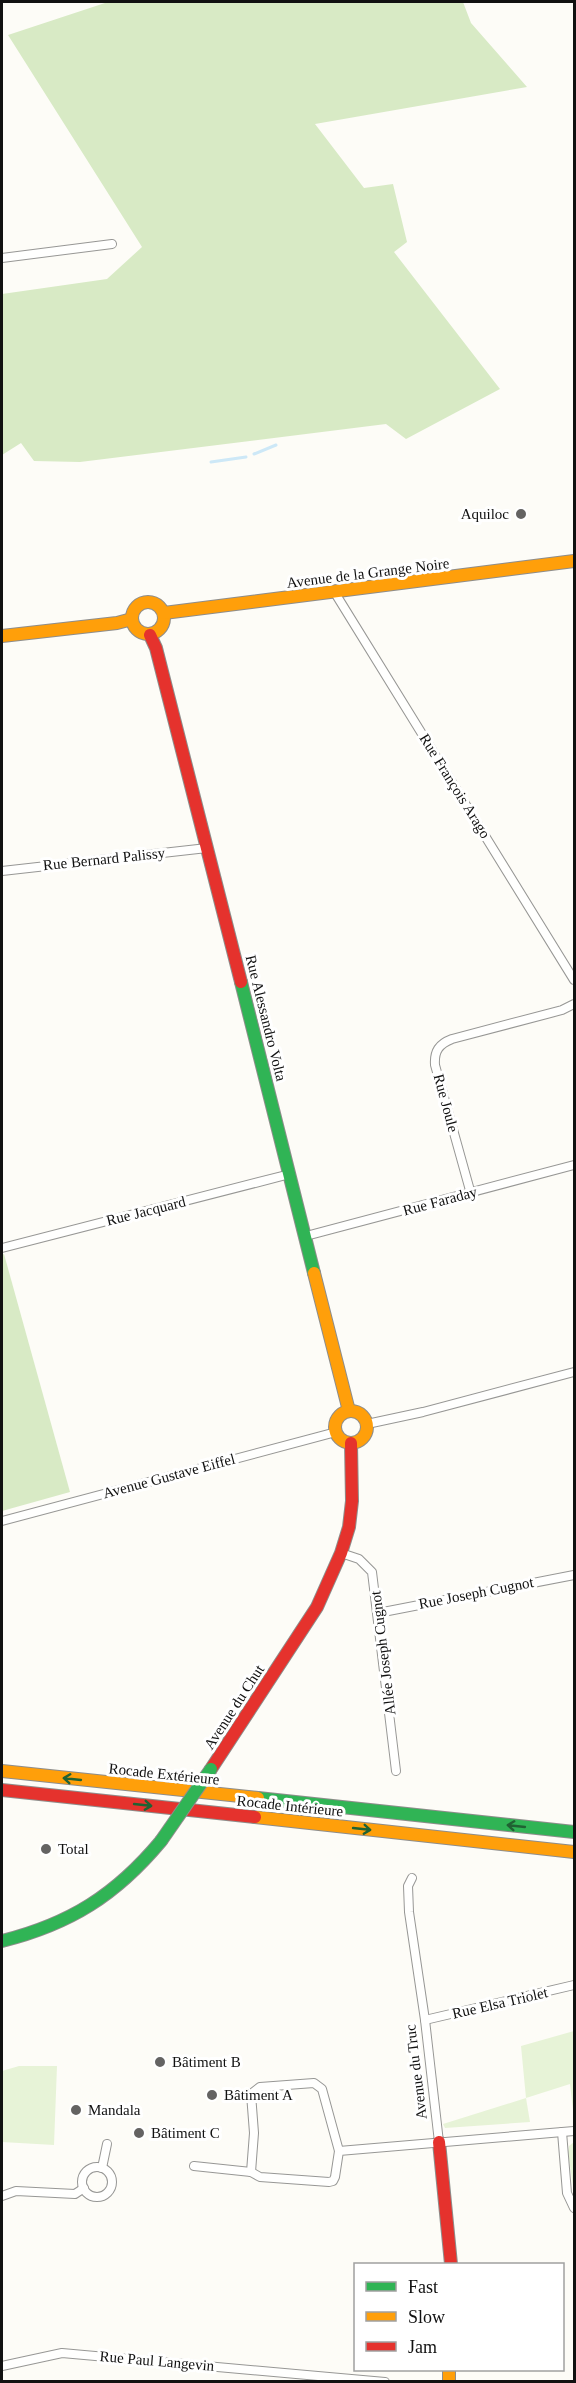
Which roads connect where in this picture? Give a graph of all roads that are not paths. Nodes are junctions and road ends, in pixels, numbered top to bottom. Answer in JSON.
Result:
{"nodes":[{"id":1,"x":112,"y":244,"type":"dead end"},
{"id":2,"x":2,"y":258,"type":"edge"},
{"id":3,"x":574,"y":561,"type":"edge"},
{"id":4,"x":335,"y":593,"type":"junction"},
{"id":5,"x":164,"y":613,"type":"junction"},
{"id":6,"x":132,"y":619,"type":"junction"},
{"id":7,"x":150,"y":635,"type":"junction"},
{"id":8,"x":2,"y":636,"type":"edge"},
{"id":9,"x":207,"y":848,"type":"junction"},
{"id":10,"x":2,"y":871,"type":"edge"},
{"id":11,"x":574,"y":980,"type":"edge"},
{"id":12,"x":574,"y":1004,"type":"edge"},
{"id":13,"x":574,"y":1165,"type":"edge"},
{"id":14,"x":290,"y":1174,"type":"junction"},
{"id":15,"x":471,"y":1194,"type":"junction"},
{"id":16,"x":306,"y":1236,"type":"junction"},
{"id":17,"x":2,"y":1248,"type":"edge"},
{"id":18,"x":574,"y":1372,"type":"edge"},
{"id":19,"x":349,"y":1411,"type":"junction"},
{"id":20,"x":367,"y":1424,"type":"junction"},
{"id":21,"x":336,"y":1432,"type":"junction"},
{"id":22,"x":351,"y":1443,"type":"junction"},
{"id":23,"x":2,"y":1521,"type":"edge"},
{"id":24,"x":341,"y":1553,"type":"junction"},
{"id":25,"x":574,"y":1575,"type":"edge"},
{"id":26,"x":378,"y":1613,"type":"junction"},
{"id":27,"x":2,"y":1771,"type":"edge"},
{"id":28,"x":396,"y":1771,"type":"dead end"},
{"id":29,"x":2,"y":1790,"type":"edge"},
{"id":30,"x":574,"y":1832,"type":"edge"},
{"id":31,"x":574,"y":1852,"type":"edge"},
{"id":32,"x":412,"y":1878,"type":"dead end"},
{"id":33,"x":5,"y":1942,"type":"edge"},
{"id":34,"x":574,"y":1985,"type":"edge"},
{"id":35,"x":425,"y":2020,"type":"junction"},
{"id":36,"x":574,"y":2131,"type":"edge"},
{"id":37,"x":562,"y":2132,"type":"junction"},
{"id":38,"x":439,"y":2142,"type":"junction"},
{"id":39,"x":107,"y":2144,"type":"dead end"},
{"id":40,"x":339,"y":2151,"type":"junction"},
{"id":41,"x":194,"y":2166,"type":"dead end"},
{"id":42,"x":102,"y":2168,"type":"junction"},
{"id":43,"x":251,"y":2172,"type":"junction"},
{"id":44,"x":84,"y":2188,"type":"junction"},
{"id":45,"x":2,"y":2196,"type":"edge"},
{"id":46,"x":574,"y":2208,"type":"edge"},
{"id":47,"x":451,"y":2263,"type":"edge"},
{"id":48,"x":2,"y":2366,"type":"edge"},
{"id":49,"x":385,"y":2382,"type":"edge"}],
"edges":[{"from":1,"to":2,"type":"street"},
{"from":3,"to":4,"type":"main road","name":"Avenue de la Grange Noire"},
{"from":4,"to":5,"type":"main road","name":"Avenue de la Grange Noire"},
{"from":4,"to":11,"type":"street","name":"Rue François Arago"},
{"from":5,"to":6,"type":"main road"},
{"from":5,"to":7,"type":"main road"},
{"from":6,"to":7,"type":"main road"},
{"from":6,"to":8,"type":"main road"},
{"from":7,"to":9,"type":"main road","name":"Rue Alessandro Volta"},
{"from":9,"to":10,"type":"street","name":"Rue Bernard Palissy"},
{"from":9,"to":14,"type":"main road","name":"Rue Alessandro Volta"},
{"from":12,"to":15,"type":"street","name":"Rue Joule"},
{"from":13,"to":15,"type":"street","name":"Rue Faraday"},
{"from":14,"to":16,"type":"main road","name":"Rue Alessandro Volta"},
{"from":14,"to":17,"type":"street","name":"Rue Jacquard"},
{"from":15,"to":16,"type":"street","name":"Rue Faraday"},
{"from":16,"to":19,"type":"main road","name":"Rue Alessandro Volta"},
{"from":18,"to":20,"type":"street"},
{"from":19,"to":20,"type":"main road"},
{"from":19,"to":21,"type":"main road"},
{"from":20,"to":22,"type":"main road"},
{"from":21,"to":22,"type":"main road"},
{"from":21,"to":23,"type":"street","name":"Avenue Gustave Eiffel"},
{"from":22,"to":24,"type":"main road","name":"Avenue du Chut"},
{"from":24,"to":26,"type":"street","name":"Allée Joseph Cugnot"},
{"from":24,"to":33,"type":"main road","name":"Avenue du Chut","bridge":true},
{"from":25,"to":26,"type":"street","name":"Rue Joseph Cugnot"},
{"from":26,"to":28,"type":"street","name":"Allée Joseph Cugnot"},
{"from":30,"to":27,"type":"main road","name":"Rocade Extérieure","one_way":true},
{"from":29,"to":31,"type":"main road","name":"Rocade Intérieure","one_way":true},
{"from":32,"to":35,"type":"street","name":"Avenue du Truc"},
{"from":34,"to":35,"type":"street","name":"Rue Elsa Triolet"},
{"from":35,"to":38,"type":"street","name":"Avenue du Truc"},
{"from":36,"to":37,"type":"street"},
{"from":37,"to":38,"type":"street"},
{"from":37,"to":46,"type":"street"},
{"from":38,"to":40,"type":"street"},
{"from":38,"to":47,"type":"main road","name":"Avenue du Truc"},
{"from":39,"to":42,"type":"street"},
{"from":40,"to":43,"type":"street"},
{"from":40,"to":43,"type":"street"},
{"from":41,"to":43,"type":"street"},
{"from":42,"to":44,"type":"street"},
{"from":42,"to":44,"type":"street"},
{"from":44,"to":45,"type":"street"},
{"from":48,"to":49,"type":"street","name":"Rue Paul Langevin"}]}
